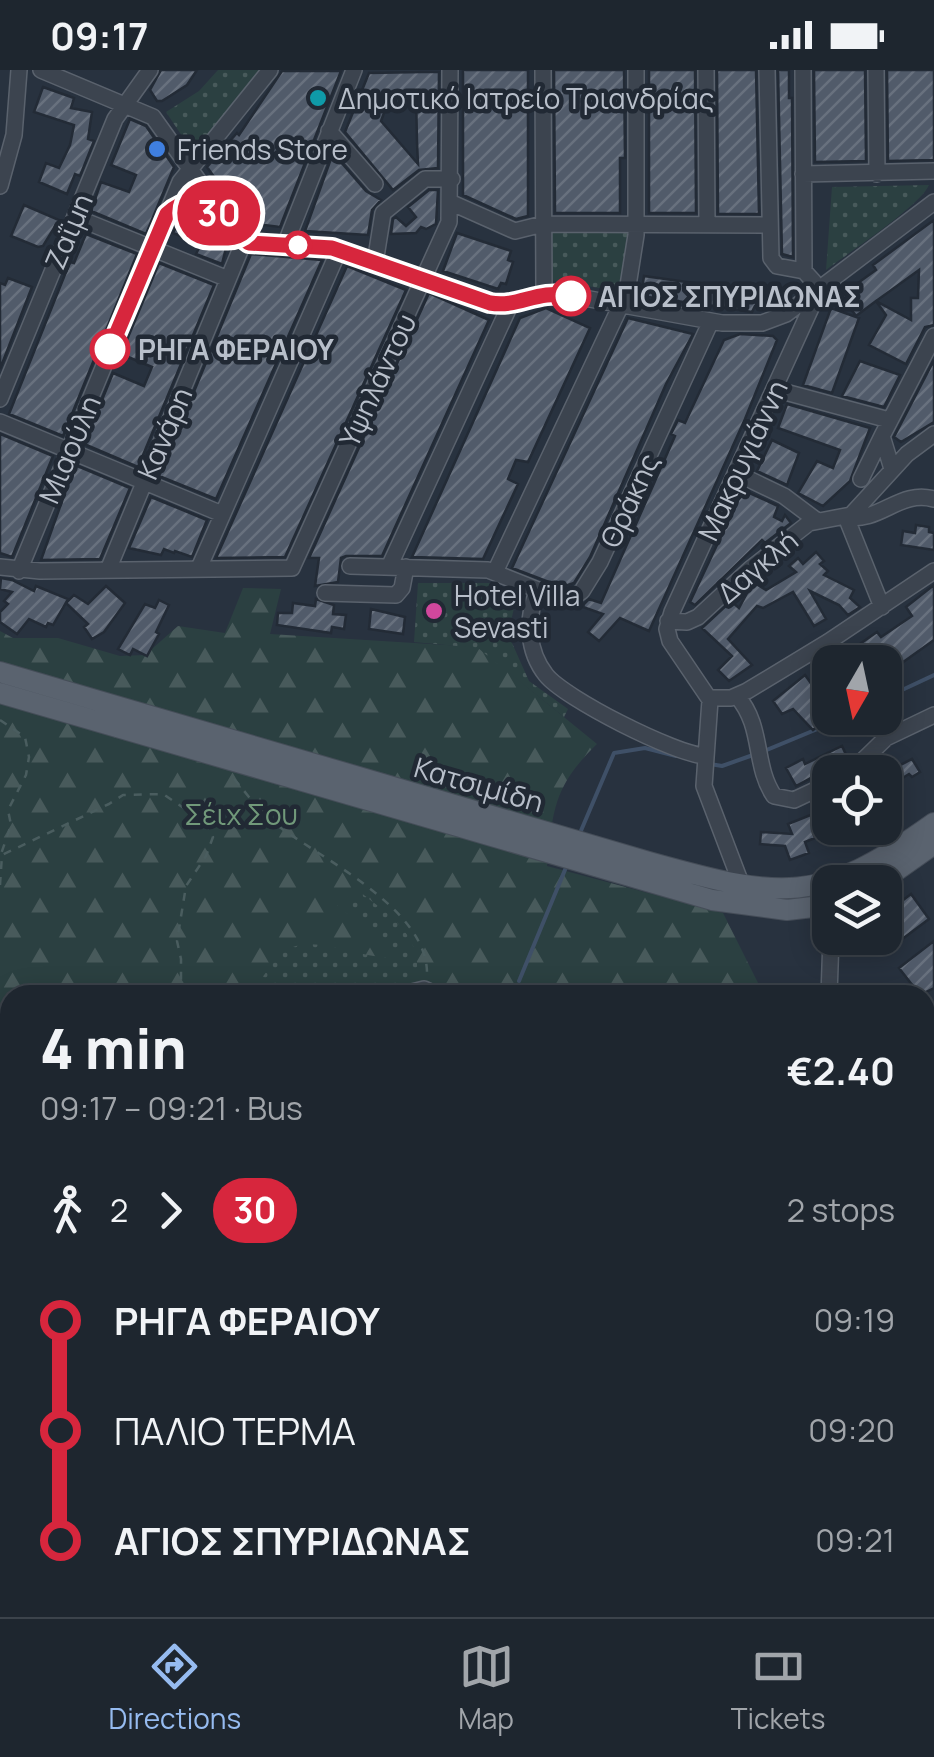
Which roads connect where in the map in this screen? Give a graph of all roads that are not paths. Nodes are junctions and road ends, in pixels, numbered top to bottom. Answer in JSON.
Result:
{"nodes":[{"id":1,"x":18,"y":70,"type":"edge"},
{"id":2,"x":41,"y":70,"type":"edge"},
{"id":3,"x":150,"y":70,"type":"edge"},
{"id":4,"x":270,"y":70,"type":"edge"},
{"id":5,"x":354,"y":70,"type":"edge"},
{"id":6,"x":450,"y":70,"type":"edge"},
{"id":7,"x":543,"y":70,"type":"edge"},
{"id":8,"x":636,"y":70,"type":"edge"},
{"id":9,"x":706,"y":70,"type":"edge"},
{"id":10,"x":768,"y":70,"type":"edge"},
{"id":11,"x":803,"y":70,"type":"edge"},
{"id":12,"x":876,"y":70,"type":"edge"},
{"id":13,"x":124,"y":103,"type":"junction"},
{"id":14,"x":8,"y":114,"type":"edge"},
{"id":15,"x":330,"y":131,"type":"junction"},
{"id":16,"x":190,"y":168,"type":"junction"},
{"id":17,"x":934,"y":171,"type":"edge"},
{"id":18,"x":803,"y":174,"type":"junction"},
{"id":19,"x":877,"y":174,"type":"junction"},
{"id":20,"x":452,"y":180,"type":"junction"},
{"id":21,"x":375,"y":184,"type":"dead end"},
{"id":22,"x":0,"y":186,"type":"edge"},
{"id":23,"x":452,"y":203,"type":"junction"},
{"id":24,"x":931,"y":207,"type":"edge"},
{"id":25,"x":167,"y":214,"type":"junction"},
{"id":26,"x":223,"y":215,"type":"junction"},
{"id":27,"x":75,"y":218,"type":"junction"},
{"id":28,"x":543,"y":224,"type":"junction"},
{"id":29,"x":636,"y":224,"type":"junction"},
{"id":30,"x":707,"y":224,"type":"junction"},
{"id":31,"x":770,"y":225,"type":"junction"},
{"id":32,"x":244,"y":241,"type":"junction"},
{"id":33,"x":285,"y":245,"type":"junction"},
{"id":34,"x":153,"y":248,"type":"junction"},
{"id":35,"x":338,"y":250,"type":"junction"},
{"id":36,"x":375,"y":263,"type":"junction"},
{"id":37,"x":804,"y":271,"type":"junction"},
{"id":38,"x":228,"y":279,"type":"junction"},
{"id":39,"x":423,"y":280,"type":"junction"},
{"id":40,"x":817,"y":291,"type":"junction"},
{"id":41,"x":544,"y":293,"type":"junction"},
{"id":42,"x":511,"y":302,"type":"junction"},
{"id":43,"x":621,"y":304,"type":"junction"},
{"id":44,"x":712,"y":321,"type":"junction"},
{"id":45,"x":934,"y":336,"type":"edge"},
{"id":46,"x":774,"y":389,"type":"junction"},
{"id":47,"x":0,"y":399,"type":"edge"},
{"id":48,"x":889,"y":420,"type":"junction"},
{"id":49,"x":0,"y":422,"type":"edge"},
{"id":50,"x":934,"y":434,"type":"edge"},
{"id":51,"x":882,"y":436,"type":"junction"},
{"id":52,"x":68,"y":450,"type":"junction"},
{"id":53,"x":892,"y":469,"type":"junction"},
{"id":54,"x":736,"y":473,"type":"junction"},
{"id":55,"x":144,"y":480,"type":"junction"},
{"id":56,"x":861,"y":480,"type":"dead end"},
{"id":57,"x":934,"y":499,"type":"edge"},
{"id":58,"x":222,"y":514,"type":"junction"},
{"id":59,"x":846,"y":518,"type":"junction"},
{"id":60,"x":816,"y":520,"type":"junction"},
{"id":61,"x":350,"y":566,"type":"dead end"},
{"id":62,"x":0,"y":567,"type":"edge"},
{"id":63,"x":398,"y":567,"type":"junction"},
{"id":64,"x":199,"y":568,"type":"junction"},
{"id":65,"x":108,"y":570,"type":"junction"},
{"id":66,"x":18,"y":571,"type":"junction"},
{"id":67,"x":934,"y":571,"type":"edge"},
{"id":68,"x":495,"y":572,"type":"junction"},
{"id":69,"x":537,"y":592,"type":"junction"},
{"id":70,"x":326,"y":594,"type":"dead end"},
{"id":71,"x":882,"y":606,"type":"junction"},
{"id":72,"x":668,"y":625,"type":"junction"},
{"id":73,"x":0,"y":672,"type":"edge"},
{"id":74,"x":0,"y":693,"type":"edge"},
{"id":75,"x":738,"y":696,"type":"junction"},
{"id":76,"x":710,"y":698,"type":"junction"},
{"id":77,"x":934,"y":715,"type":"edge"},
{"id":78,"x":868,"y":755,"type":"edge"},
{"id":79,"x":706,"y":761,"type":"junction"},
{"id":80,"x":812,"y":792,"type":"edge"},
{"id":81,"x":934,"y":823,"type":"edge"},
{"id":82,"x":934,"y":844,"type":"edge"},
{"id":83,"x":556,"y":845,"type":"junction"},
{"id":84,"x":578,"y":851,"type":"junction"},
{"id":85,"x":869,"y":865,"type":"edge"},
{"id":86,"x":902,"y":867,"type":"edge"},
{"id":87,"x":742,"y":886,"type":"junction"},
{"id":88,"x":812,"y":886,"type":"edge"},
{"id":89,"x":812,"y":908,"type":"edge"},
{"id":90,"x":830,"y":955,"type":"edge"},
{"id":91,"x":835,"y":955,"type":"edge"},
{"id":92,"x":830,"y":970,"type":"junction"},
{"id":93,"x":829,"y":985,"type":"edge"}],
"edges":[{"from":1,"to":14,"type":"street"},
{"from":2,"to":13,"type":"street"},
{"from":3,"to":13,"type":"street","name":"Ζαΐμη"},
{"from":4,"to":16,"type":"street","name":"Μιαούλη"},
{"from":5,"to":15,"type":"street"},
{"from":6,"to":20,"type":"street","name":"Υψηλάντου"},
{"from":7,"to":28,"type":"street"},
{"from":8,"to":29,"type":"street"},
{"from":9,"to":30,"type":"street"},
{"from":10,"to":31,"type":"street"},
{"from":11,"to":18,"type":"street"},
{"from":12,"to":19,"type":"street"},
{"from":13,"to":16,"type":"street"},
{"from":13,"to":27,"type":"street","name":"Ζαΐμη"},
{"from":14,"to":22,"type":"street"},
{"from":15,"to":21,"type":"street"},
{"from":15,"to":33,"type":"street"},
{"from":16,"to":25,"type":"street","name":"Μιαούλη"},
{"from":16,"to":26,"type":"street"},
{"from":17,"to":19,"type":"street"},
{"from":18,"to":19,"type":"street"},
{"from":18,"to":37,"type":"street"},
{"from":20,"to":23,"type":"street","name":"Υψηλάντου"},
{"from":20,"to":36,"type":"street"},
{"from":23,"to":28,"type":"street"},
{"from":23,"to":39,"type":"street","name":"Υψηλάντου"},
{"from":24,"to":40,"type":"street"},
{"from":25,"to":26,"type":"street"},
{"from":25,"to":34,"type":"street","name":"Μιαούλη"},
{"from":26,"to":32,"type":"street"},
{"from":27,"to":34,"type":"street"},
{"from":27,"to":47,"type":"street","name":"Ζαΐμη"},
{"from":28,"to":29,"type":"street"},
{"from":28,"to":41,"type":"street"},
{"from":29,"to":30,"type":"street"},
{"from":29,"to":43,"type":"street"},
{"from":30,"to":31,"type":"street"},
{"from":31,"to":37,"type":"street"},
{"from":32,"to":33,"type":"street"},
{"from":32,"to":38,"type":"street","name":"Κανάρη"},
{"from":33,"to":35,"type":"street"},
{"from":34,"to":38,"type":"street"},
{"from":34,"to":52,"type":"street","name":"Μιαούλη"},
{"from":35,"to":36,"type":"street"},
{"from":35,"to":58,"type":"street"},
{"from":36,"to":39,"type":"street"},
{"from":37,"to":40,"type":"street"},
{"from":38,"to":55,"type":"street","name":"Κανάρη"},
{"from":39,"to":42,"type":"street"},
{"from":39,"to":64,"type":"street","name":"Υψηλάντου"},
{"from":40,"to":44,"type":"street"},
{"from":40,"to":46,"type":"street","name":"Μακρυγιάννη"},
{"from":41,"to":42,"type":"street"},
{"from":41,"to":43,"type":"street"},
{"from":42,"to":63,"type":"street"},
{"from":43,"to":44,"type":"street"},
{"from":43,"to":68,"type":"street"},
{"from":44,"to":69,"type":"street","name":"Θράκης"},
{"from":45,"to":48,"type":"street"},
{"from":46,"to":48,"type":"street"},
{"from":46,"to":54,"type":"street","name":"Μακρυγιάννη"},
{"from":48,"to":51,"type":"street"},
{"from":49,"to":52,"type":"street"},
{"from":50,"to":53,"type":"street"},
{"from":51,"to":53,"type":"street"},
{"from":51,"to":56,"type":"street"},
{"from":52,"to":55,"type":"street"},
{"from":52,"to":66,"type":"street","name":"Μιαούλη"},
{"from":53,"to":59,"type":"street"},
{"from":54,"to":60,"type":"street"},
{"from":54,"to":72,"type":"street","name":"Μακρυγιάννη"},
{"from":55,"to":58,"type":"street"},
{"from":55,"to":65,"type":"street","name":"Κανάρη"},
{"from":57,"to":59,"type":"street","name":"Δαγκλή"},
{"from":58,"to":64,"type":"street"},
{"from":59,"to":60,"type":"street","name":"Δαγκλή"},
{"from":59,"to":71,"type":"street"},
{"from":60,"to":72,"type":"street","name":"Δαγκλή"},
{"from":61,"to":63,"type":"street"},
{"from":62,"to":66,"type":"street"},
{"from":63,"to":68,"type":"street"},
{"from":63,"to":70,"type":"street"},
{"from":64,"to":65,"type":"street"},
{"from":65,"to":66,"type":"street"},
{"from":67,"to":71,"type":"street"},
{"from":68,"to":69,"type":"street"},
{"from":69,"to":79,"type":"street"},
{"from":71,"to":75,"type":"street"},
{"from":72,"to":76,"type":"street"},
{"from":73,"to":83,"type":"main road","name":"Κατσιμίδη"},
{"from":74,"to":83,"type":"main road","name":"Κατσιμίδη"},
{"from":75,"to":76,"type":"street"},
{"from":75,"to":80,"type":"street"},
{"from":76,"to":79,"type":"street"},
{"from":77,"to":78,"type":"street"},
{"from":79,"to":87,"type":"street"},
{"from":81,"to":85,"type":"main road","name":"Κατσιμίδη"},
{"from":82,"to":86,"type":"main road"},
{"from":83,"to":84,"type":"main road","name":"Κατσιμίδη"},
{"from":84,"to":87,"type":"main road","name":"Κατσιμίδη"},
{"from":84,"to":89,"type":"main road","name":"Κατσιμίδη"},
{"from":87,"to":88,"type":"main road","name":"Κατσιμίδη"},
{"from":90,"to":92,"type":"street"},
{"from":91,"to":92,"type":"street"},
{"from":92,"to":93,"type":"street"}]}
